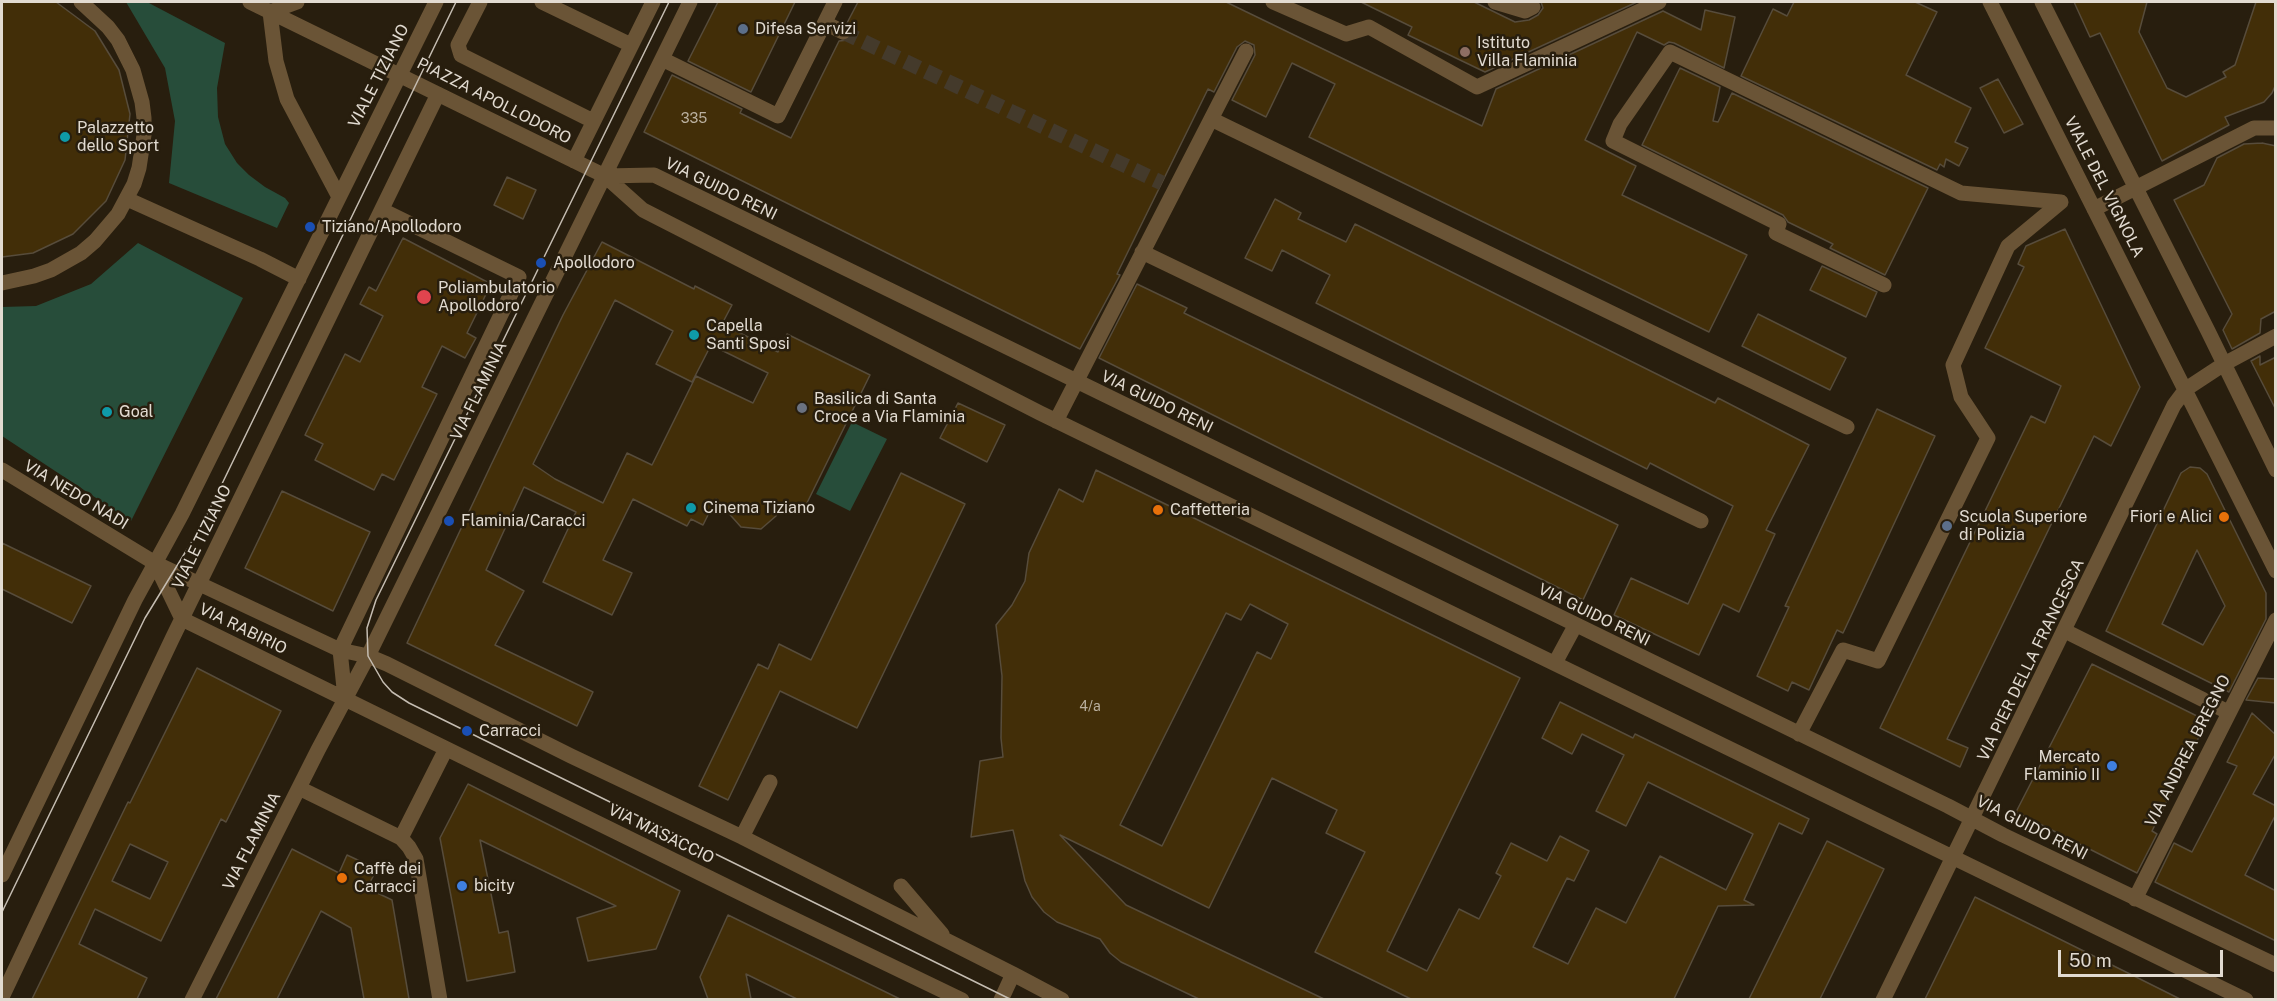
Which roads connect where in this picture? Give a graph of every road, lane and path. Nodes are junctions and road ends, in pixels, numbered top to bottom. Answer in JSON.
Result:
{"nodes":[{"id":1,"x":81,"y":2,"type":"edge"},
{"id":2,"x":250,"y":2,"type":"edge"},
{"id":3,"x":297,"y":2,"type":"edge"},
{"id":4,"x":436,"y":2,"type":"edge"},
{"id":5,"x":480,"y":2,"type":"edge"},
{"id":6,"x":542,"y":2,"type":"edge"},
{"id":7,"x":653,"y":2,"type":"edge"},
{"id":8,"x":690,"y":2,"type":"edge"},
{"id":9,"x":835,"y":2,"type":"edge"},
{"id":10,"x":1274,"y":2,"type":"edge"},
{"id":11,"x":1495,"y":2,"type":"edge"},
{"id":12,"x":1659,"y":2,"type":"edge"},
{"id":13,"x":1990,"y":2,"type":"edge"},
{"id":14,"x":2042,"y":2,"type":"edge"},
{"id":15,"x":1533,"y":7,"type":"dead end"},
{"id":16,"x":270,"y":12,"type":"junction"},
{"id":17,"x":825,"y":23,"type":"junction"},
{"id":18,"x":843,"y":32,"type":"tunnel mouth"},
{"id":19,"x":631,"y":45,"type":"junction"},
{"id":20,"x":1246,"y":51,"type":"dead end"},
{"id":21,"x":662,"y":58,"type":"junction"},
{"id":22,"x":400,"y":74,"type":"junction"},
{"id":23,"x":438,"y":94,"type":"junction"},
{"id":24,"x":1211,"y":119,"type":"junction"},
{"id":25,"x":593,"y":121,"type":"junction"},
{"id":26,"x":2276,"y":128,"type":"edge"},
{"id":27,"x":574,"y":161,"type":"junction"},
{"id":28,"x":604,"y":176,"type":"junction"},
{"id":29,"x":2137,"y":188,"type":"junction"},
{"id":30,"x":339,"y":197,"type":"junction"},
{"id":31,"x":127,"y":199,"type":"junction"},
{"id":32,"x":2094,"y":209,"type":"junction"},
{"id":33,"x":382,"y":210,"type":"junction"},
{"id":34,"x":1142,"y":252,"type":"junction"},
{"id":35,"x":298,"y":279,"type":"junction"},
{"id":36,"x":2,"y":283,"type":"edge"},
{"id":37,"x":1884,"y":285,"type":"dead end"},
{"id":38,"x":2276,"y":336,"type":"edge"},
{"id":39,"x":2224,"y":364,"type":"junction"},
{"id":40,"x":1074,"y":382,"type":"junction"},
{"id":41,"x":2186,"y":389,"type":"junction"},
{"id":42,"x":1056,"y":421,"type":"junction"},
{"id":43,"x":1847,"y":428,"type":"dead end"},
{"id":44,"x":2,"y":470,"type":"edge"},
{"id":45,"x":2276,"y":470,"type":"edge"},
{"id":46,"x":1701,"y":522,"type":"dead end"},
{"id":47,"x":132,"y":550,"type":"joint"},
{"id":48,"x":155,"y":563,"type":"junction"},
{"id":49,"x":2276,"y":571,"type":"edge"},
{"id":50,"x":200,"y":584,"type":"junction"},
{"id":51,"x":182,"y":619,"type":"junction"},
{"id":52,"x":2276,"y":621,"type":"edge"},
{"id":53,"x":1575,"y":626,"type":"junction"},
{"id":54,"x":2065,"y":631,"type":"junction"},
{"id":55,"x":340,"y":650,"type":"junction"},
{"id":56,"x":368,"y":656,"type":"junction"},
{"id":57,"x":1555,"y":663,"type":"junction"},
{"id":58,"x":345,"y":698,"type":"junction"},
{"id":59,"x":2228,"y":712,"type":"junction"},
{"id":60,"x":1799,"y":734,"type":"junction"},
{"id":61,"x":446,"y":749,"type":"junction"},
{"id":62,"x":770,"y":782,"type":"dead end"},
{"id":63,"x":299,"y":788,"type":"junction"},
{"id":64,"x":1972,"y":818,"type":"junction"},
{"id":65,"x":742,"y":837,"type":"junction"},
{"id":66,"x":401,"y":838,"type":"junction"},
{"id":67,"x":1953,"y":857,"type":"junction"},
{"id":68,"x":2,"y":874,"type":"edge"},
{"id":69,"x":901,"y":886,"type":"dead end"},
{"id":70,"x":2135,"y":898,"type":"junction"},
{"id":71,"x":946,"y":939,"type":"junction"},
{"id":72,"x":2276,"y":965,"type":"edge"},
{"id":73,"x":1014,"y":974,"type":"junction"},
{"id":74,"x":2,"y":998,"type":"edge"},
{"id":75,"x":192,"y":999,"type":"edge"},
{"id":76,"x":440,"y":999,"type":"edge"},
{"id":77,"x":963,"y":999,"type":"edge"},
{"id":78,"x":1001,"y":999,"type":"edge"},
{"id":79,"x":1062,"y":999,"type":"edge"},
{"id":80,"x":1883,"y":999,"type":"edge"},
{"id":81,"x":2246,"y":999,"type":"edge"}],
"edges":[{"from":1,"to":31,"type":"street"},
{"from":2,"to":16,"type":"street","name":"PIAZZA APOLLODORO"},
{"from":3,"to":16,"type":"street"},
{"from":4,"to":22,"type":"street","name":"VIALE TIZIANO"},
{"from":5,"to":25,"type":"street"},
{"from":6,"to":19,"type":"street"},
{"from":7,"to":19,"type":"street"},
{"from":8,"to":21,"type":"street","name":"VIA FLAMINIA"},
{"from":9,"to":17,"type":"street"},
{"from":10,"to":12,"type":"street"},
{"from":11,"to":15,"type":"street"},
{"from":13,"to":32,"type":"street","name":"VIALE DEL VIGNOLA"},
{"from":14,"to":29,"type":"street","name":"VIALE DEL VIGNOLA"},
{"from":16,"to":22,"type":"street","name":"PIAZZA APOLLODORO"},
{"from":16,"to":30,"type":"street"},
{"from":17,"to":18,"type":"street"},
{"from":17,"to":21,"type":"street"},
{"from":19,"to":25,"type":"street"},
{"from":20,"to":24,"type":"street"},
{"from":21,"to":28,"type":"street","name":"VIA FLAMINIA"},
{"from":22,"to":23,"type":"street","name":"PIAZZA APOLLODORO"},
{"from":22,"to":30,"type":"street","name":"VIALE TIZIANO"},
{"from":23,"to":27,"type":"street","name":"PIAZZA APOLLODORO"},
{"from":23,"to":33,"type":"street","name":"VIALE TIZIANO"},
{"from":24,"to":34,"type":"street"},
{"from":24,"to":43,"type":"street"},
{"from":25,"to":27,"type":"street"},
{"from":26,"to":29,"type":"street"},
{"from":27,"to":28,"type":"street","name":"PIAZZA APOLLODORO"},
{"from":28,"to":40,"type":"street","name":"VIA GUIDO RENI"},
{"from":28,"to":42,"type":"street"},
{"from":28,"to":56,"type":"street","name":"VIA FLAMINIA"},
{"from":29,"to":32,"type":"street"},
{"from":29,"to":39,"type":"street","name":"VIALE DEL VIGNOLA"},
{"from":30,"to":35,"type":"street","name":"VIALE TIZIANO"},
{"from":31,"to":35,"type":"street"},
{"from":31,"to":36,"type":"street"},
{"from":32,"to":41,"type":"street","name":"VIALE DEL VIGNOLA"},
{"from":33,"to":50,"type":"street","name":"VIALE TIZIANO"},
{"from":33,"to":55,"type":"street","name":"VIA FLAMINIA"},
{"from":34,"to":40,"type":"street"},
{"from":34,"to":46,"type":"street"},
{"from":35,"to":48,"type":"street","name":"VIALE TIZIANO"},
{"from":37,"to":60,"type":"street"},
{"from":38,"to":39,"type":"street"},
{"from":39,"to":41,"type":"street"},
{"from":39,"to":45,"type":"street","name":"VIALE DEL VIGNOLA"},
{"from":40,"to":42,"type":"street"},
{"from":40,"to":53,"type":"street","name":"VIA GUIDO RENI"},
{"from":41,"to":49,"type":"street","name":"VIALE DEL VIGNOLA"},
{"from":41,"to":54,"type":"street","name":"VIA PIER DELLA FRANCESCA"},
{"from":42,"to":57,"type":"street"},
{"from":44,"to":47,"type":"street","name":"VIA NEDO NADI"},
{"from":47,"to":48,"type":"street","name":"VIA RABIRIO"},
{"from":48,"to":50,"type":"street","name":"VIA RABIRIO"},
{"from":48,"to":51,"type":"street","name":"VIA RABIRIO"},
{"from":48,"to":68,"type":"street","name":"VIALE TIZIANO"},
{"from":50,"to":51,"type":"street","name":"VIALE TIZIANO"},
{"from":50,"to":55,"type":"street","name":"VIA RABIRIO"},
{"from":51,"to":58,"type":"street","name":"VIA RABIRIO"},
{"from":51,"to":74,"type":"street","name":"VIALE TIZIANO"},
{"from":52,"to":59,"type":"street","name":"VIA ANDREA BREGNO"},
{"from":53,"to":57,"type":"street"},
{"from":53,"to":60,"type":"street","name":"VIA GUIDO RENI"},
{"from":54,"to":59,"type":"street"},
{"from":54,"to":64,"type":"street","name":"VIA PIER DELLA FRANCESCA"},
{"from":55,"to":56,"type":"street","name":"VIA RABIRIO"},
{"from":55,"to":58,"type":"street"},
{"from":56,"to":58,"type":"street","name":"VIA FLAMINIA"},
{"from":56,"to":65,"type":"street","name":"VIA MASACCIO"},
{"from":57,"to":67,"type":"street"},
{"from":58,"to":61,"type":"street","name":"VIA MASACCIO"},
{"from":58,"to":63,"type":"street","name":"VIA FLAMINIA"},
{"from":59,"to":70,"type":"street","name":"VIA ANDREA BREGNO"},
{"from":60,"to":64,"type":"street","name":"VIA GUIDO RENI"},
{"from":61,"to":66,"type":"street"},
{"from":61,"to":77,"type":"street","name":"VIA MASACCIO"},
{"from":62,"to":65,"type":"street"},
{"from":63,"to":66,"type":"street"},
{"from":63,"to":75,"type":"street","name":"VIA FLAMINIA"},
{"from":64,"to":67,"type":"street","name":"VIA PIER DELLA FRANCESCA"},
{"from":64,"to":70,"type":"street","name":"VIA GUIDO RENI"},
{"from":65,"to":71,"type":"street","name":"VIA MASACCIO"},
{"from":66,"to":76,"type":"street"},
{"from":67,"to":80,"type":"street","name":"VIA PIER DELLA FRANCESCA"},
{"from":67,"to":81,"type":"street"},
{"from":69,"to":71,"type":"street"},
{"from":70,"to":72,"type":"street","name":"VIA GUIDO RENI"},
{"from":71,"to":73,"type":"street","name":"VIA MASACCIO"},
{"from":73,"to":78,"type":"street"},
{"from":73,"to":79,"type":"street","name":"VIA MASACCIO"}]}
